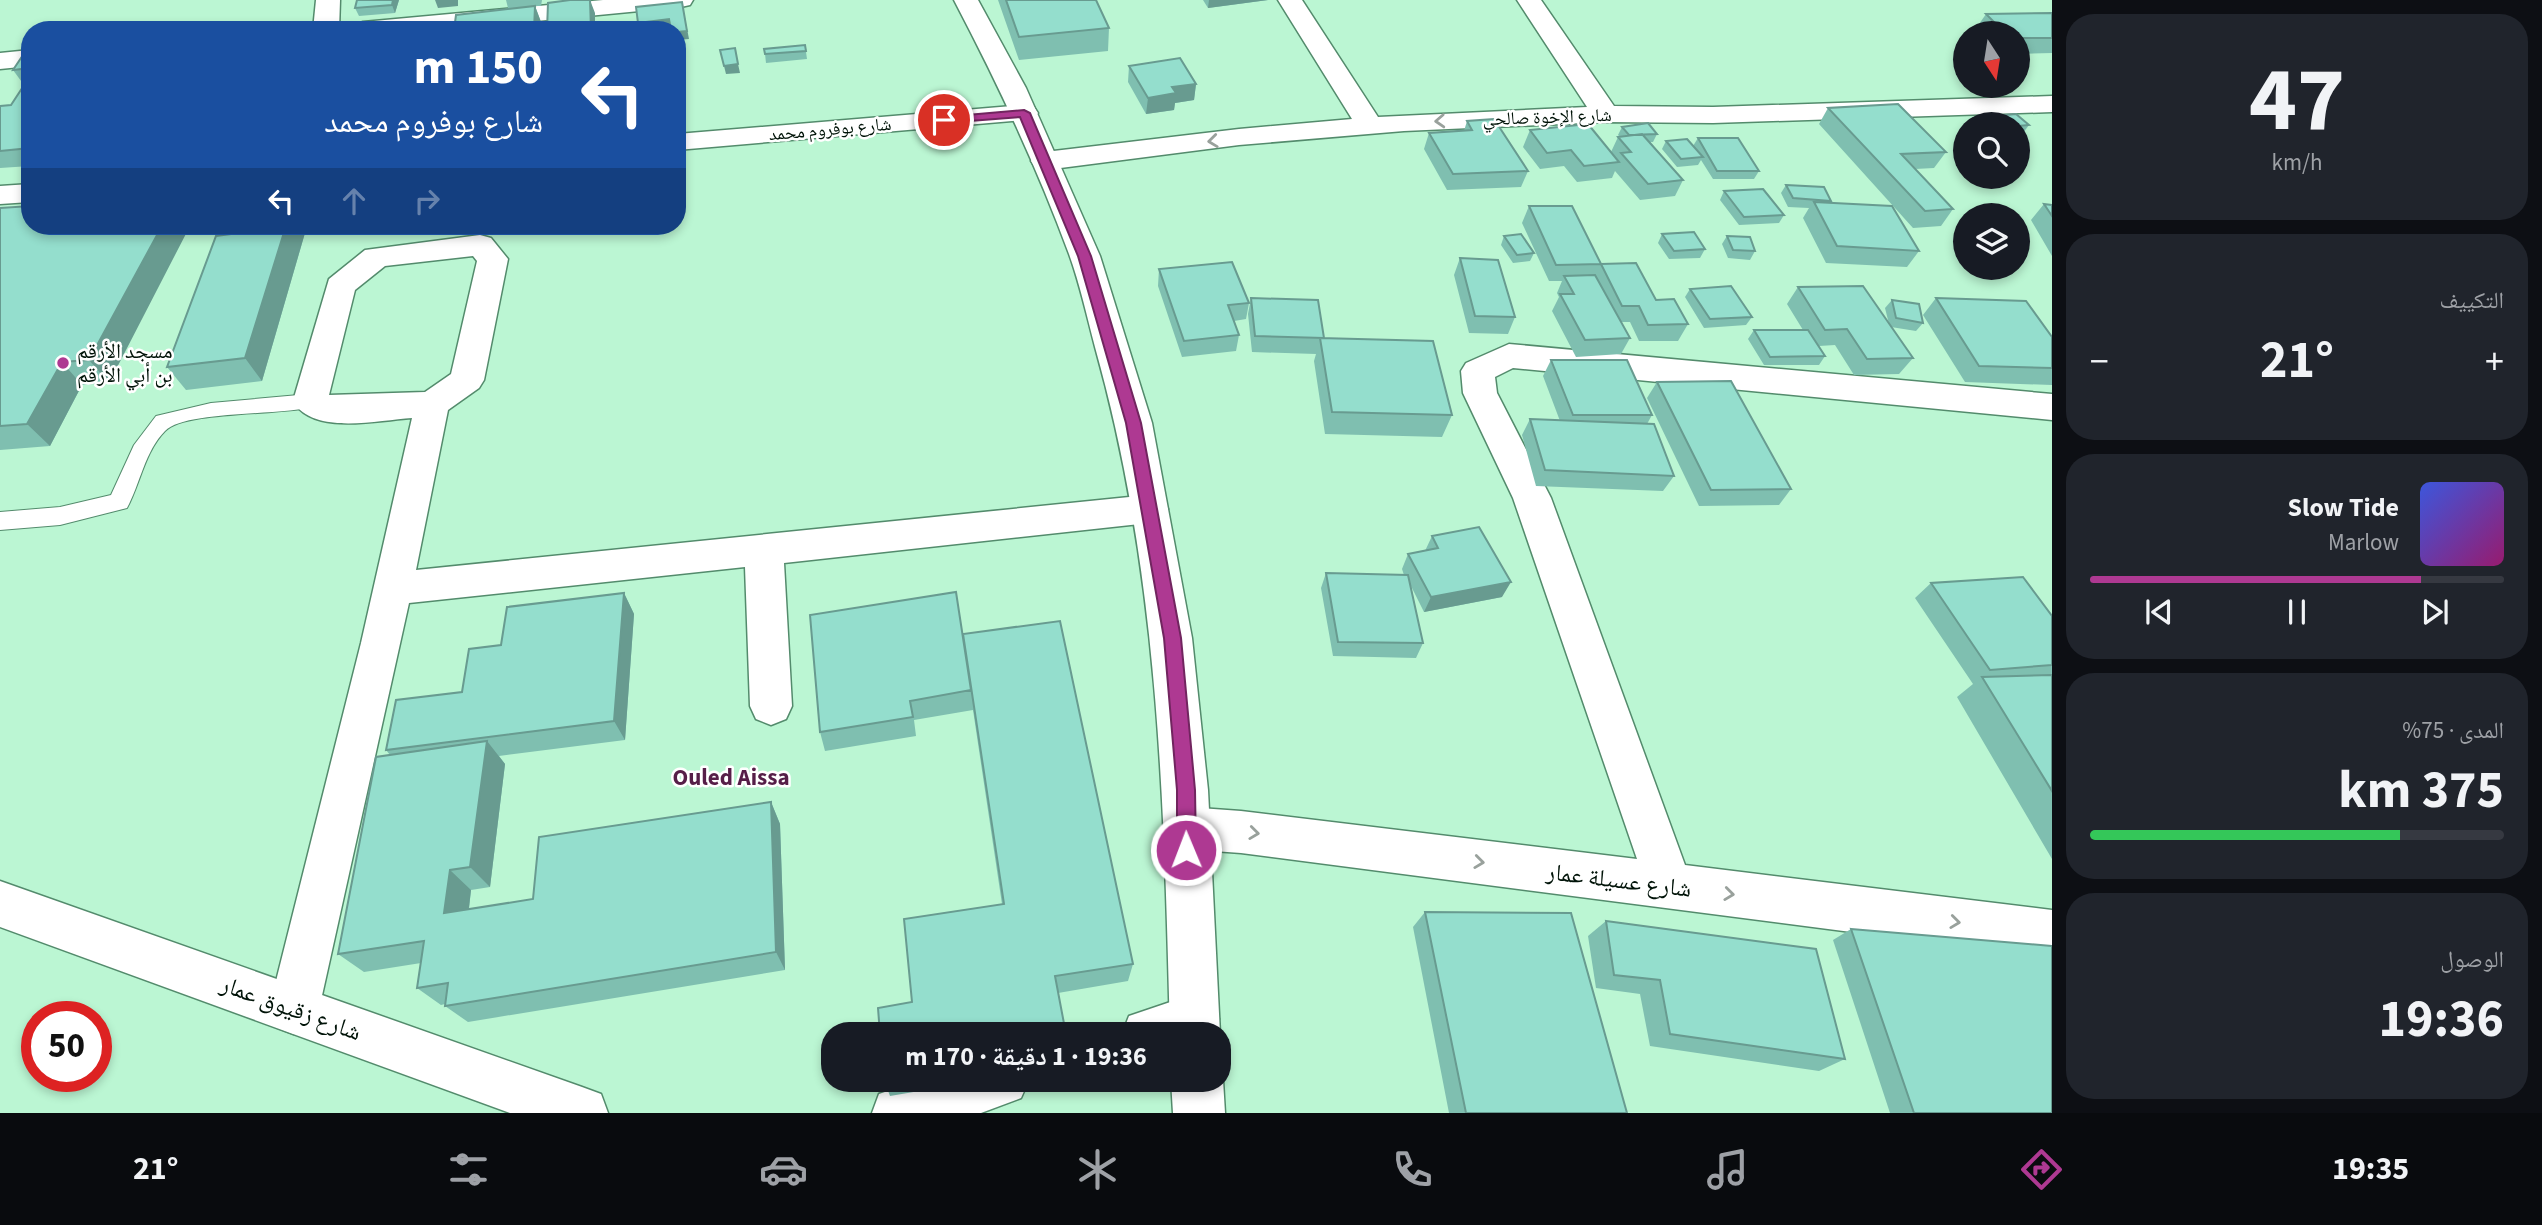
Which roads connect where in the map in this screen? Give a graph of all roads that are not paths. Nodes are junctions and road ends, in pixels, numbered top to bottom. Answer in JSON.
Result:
{"nodes":[{"id":1,"x":328,"y":0,"type":"edge"},
{"id":2,"x":681,"y":0,"type":"edge"},
{"id":3,"x":966,"y":0,"type":"edge"},
{"id":4,"x":1290,"y":0,"type":"edge"},
{"id":5,"x":1529,"y":0,"type":"edge"},
{"id":6,"x":327,"y":21,"type":"edge"},
{"id":7,"x":458,"y":21,"type":"edge"},
{"id":8,"x":21,"y":59,"type":"edge"},
{"id":9,"x":0,"y":61,"type":"edge"},
{"id":10,"x":2052,"y":104,"type":"edge"},
{"id":11,"x":1024,"y":113,"type":"junction"},
{"id":12,"x":1606,"y":114,"type":"junction"},
{"id":13,"x":1370,"y":126,"type":"junction"},
{"id":14,"x":686,"y":141,"type":"edge"},
{"id":15,"x":1045,"y":161,"type":"junction"},
{"id":16,"x":21,"y":194,"type":"edge"},
{"id":17,"x":0,"y":195,"type":"edge"},
{"id":18,"x":310,"y":401,"type":"junction"},
{"id":19,"x":432,"y":404,"type":"junction"},
{"id":20,"x":2052,"y":407,"type":"edge"},
{"id":21,"x":1149,"y":509,"type":"junction"},
{"id":22,"x":0,"y":521,"type":"edge"},
{"id":23,"x":764,"y":550,"type":"junction"},
{"id":24,"x":391,"y":590,"type":"junction"},
{"id":25,"x":771,"y":706,"type":"dead end"},
{"id":26,"x":1185,"y":828,"type":"junction"},
{"id":27,"x":1670,"y":887,"type":"junction"},
{"id":28,"x":0,"y":904,"type":"edge"},
{"id":29,"x":2052,"y":934,"type":"edge"},
{"id":30,"x":294,"y":1009,"type":"junction"},
{"id":31,"x":1194,"y":1022,"type":"edge"},
{"id":32,"x":965,"y":1092,"type":"edge"},
{"id":33,"x":1198,"y":1092,"type":"edge"},
{"id":34,"x":582,"y":1113,"type":"edge"},
{"id":35,"x":898,"y":1113,"type":"edge"},
{"id":36,"x":1199,"y":1113,"type":"edge"}],
"edges":[{"from":1,"to":6,"type":"street"},
{"from":2,"to":7,"type":"street"},
{"from":3,"to":11,"type":"street"},
{"from":4,"to":13,"type":"street"},
{"from":5,"to":12,"type":"street"},
{"from":8,"to":9,"type":"street"},
{"from":10,"to":12,"type":"street","name":"شارع الإخوة صالحي"},
{"from":11,"to":14,"type":"street","name":"شارع بوفروم محمد"},
{"from":11,"to":15,"type":"street"},
{"from":12,"to":13,"type":"street","name":"شارع الإخوة صالحي","one_way":true},
{"from":13,"to":15,"type":"street","name":"شارع الإخوة صالحي","one_way":true},
{"from":15,"to":21,"type":"street"},
{"from":16,"to":17,"type":"street"},
{"from":18,"to":19,"type":"street"},
{"from":18,"to":19,"type":"street"},
{"from":18,"to":22,"type":"lane"},
{"from":19,"to":24,"type":"street"},
{"from":20,"to":27,"type":"street"},
{"from":21,"to":23,"type":"street"},
{"from":21,"to":26,"type":"street"},
{"from":23,"to":24,"type":"street"},
{"from":23,"to":25,"type":"street"},
{"from":24,"to":30,"type":"street"},
{"from":26,"to":27,"type":"street","name":"شارع عسيلة عمار","one_way":true},
{"from":26,"to":31,"type":"street"},
{"from":27,"to":29,"type":"street","name":"شارع عسيلة عمار","one_way":true},
{"from":28,"to":30,"type":"street","name":"شارع زقيوق عمار"},
{"from":30,"to":34,"type":"street","name":"شارع زقيوق عمار"},
{"from":32,"to":35,"type":"street"},
{"from":33,"to":36,"type":"street"}]}
